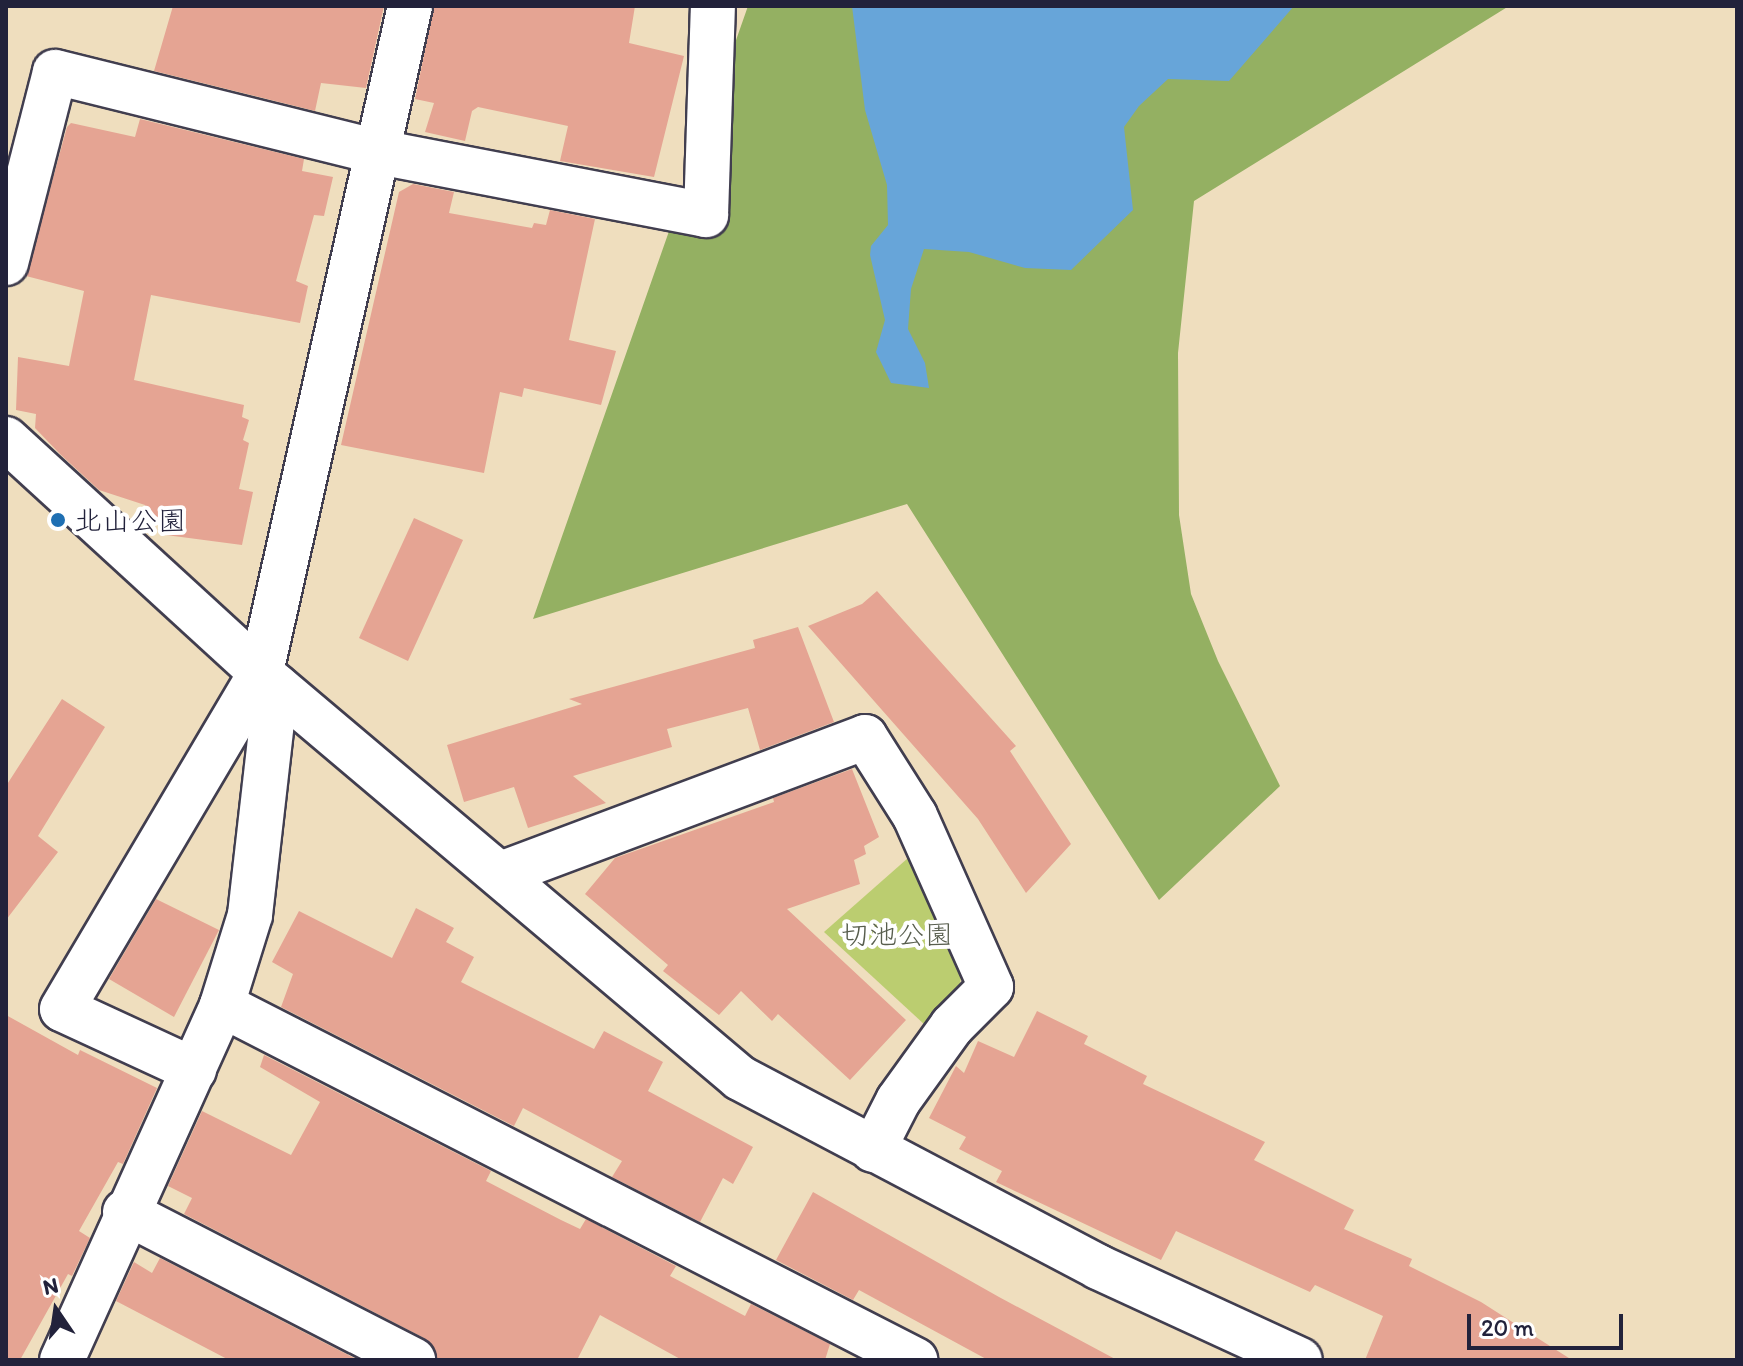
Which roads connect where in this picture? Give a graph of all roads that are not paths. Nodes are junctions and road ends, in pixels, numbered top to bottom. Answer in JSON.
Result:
{"nodes":[{"id":1,"x":410,"y":6,"type":"edge"},
{"id":2,"x":713,"y":6,"type":"edge"},
{"id":3,"x":379,"y":152,"type":"junction"},
{"id":4,"x":6,"y":263,"type":"edge"},
{"id":5,"x":6,"y":439,"type":"edge"},
{"id":6,"x":268,"y":679,"type":"junction"},
{"id":7,"x":501,"y":874,"type":"junction"},
{"id":8,"x":222,"y":1005,"type":"junction"},
{"id":9,"x":194,"y":1070,"type":"junction"},
{"id":10,"x":873,"y":1150,"type":"junction"},
{"id":11,"x":125,"y":1212,"type":"junction"},
{"id":12,"x":62,"y":1360,"type":"edge"},
{"id":13,"x":413,"y":1360,"type":"edge"},
{"id":14,"x":915,"y":1360,"type":"edge"},
{"id":15,"x":1300,"y":1360,"type":"edge"}],
"edges":[{"from":1,"to":3,"type":"street"},
{"from":2,"to":3,"type":"street"},
{"from":3,"to":4,"type":"street"},
{"from":3,"to":6,"type":"street"},
{"from":5,"to":6,"type":"street"},
{"from":6,"to":7,"type":"street"},
{"from":6,"to":8,"type":"street"},
{"from":6,"to":9,"type":"street"},
{"from":7,"to":10,"type":"street"},
{"from":7,"to":10,"type":"street"},
{"from":8,"to":9,"type":"street"},
{"from":8,"to":14,"type":"street"},
{"from":9,"to":11,"type":"street"},
{"from":10,"to":15,"type":"street"},
{"from":11,"to":12,"type":"street"},
{"from":11,"to":13,"type":"street"}]}
